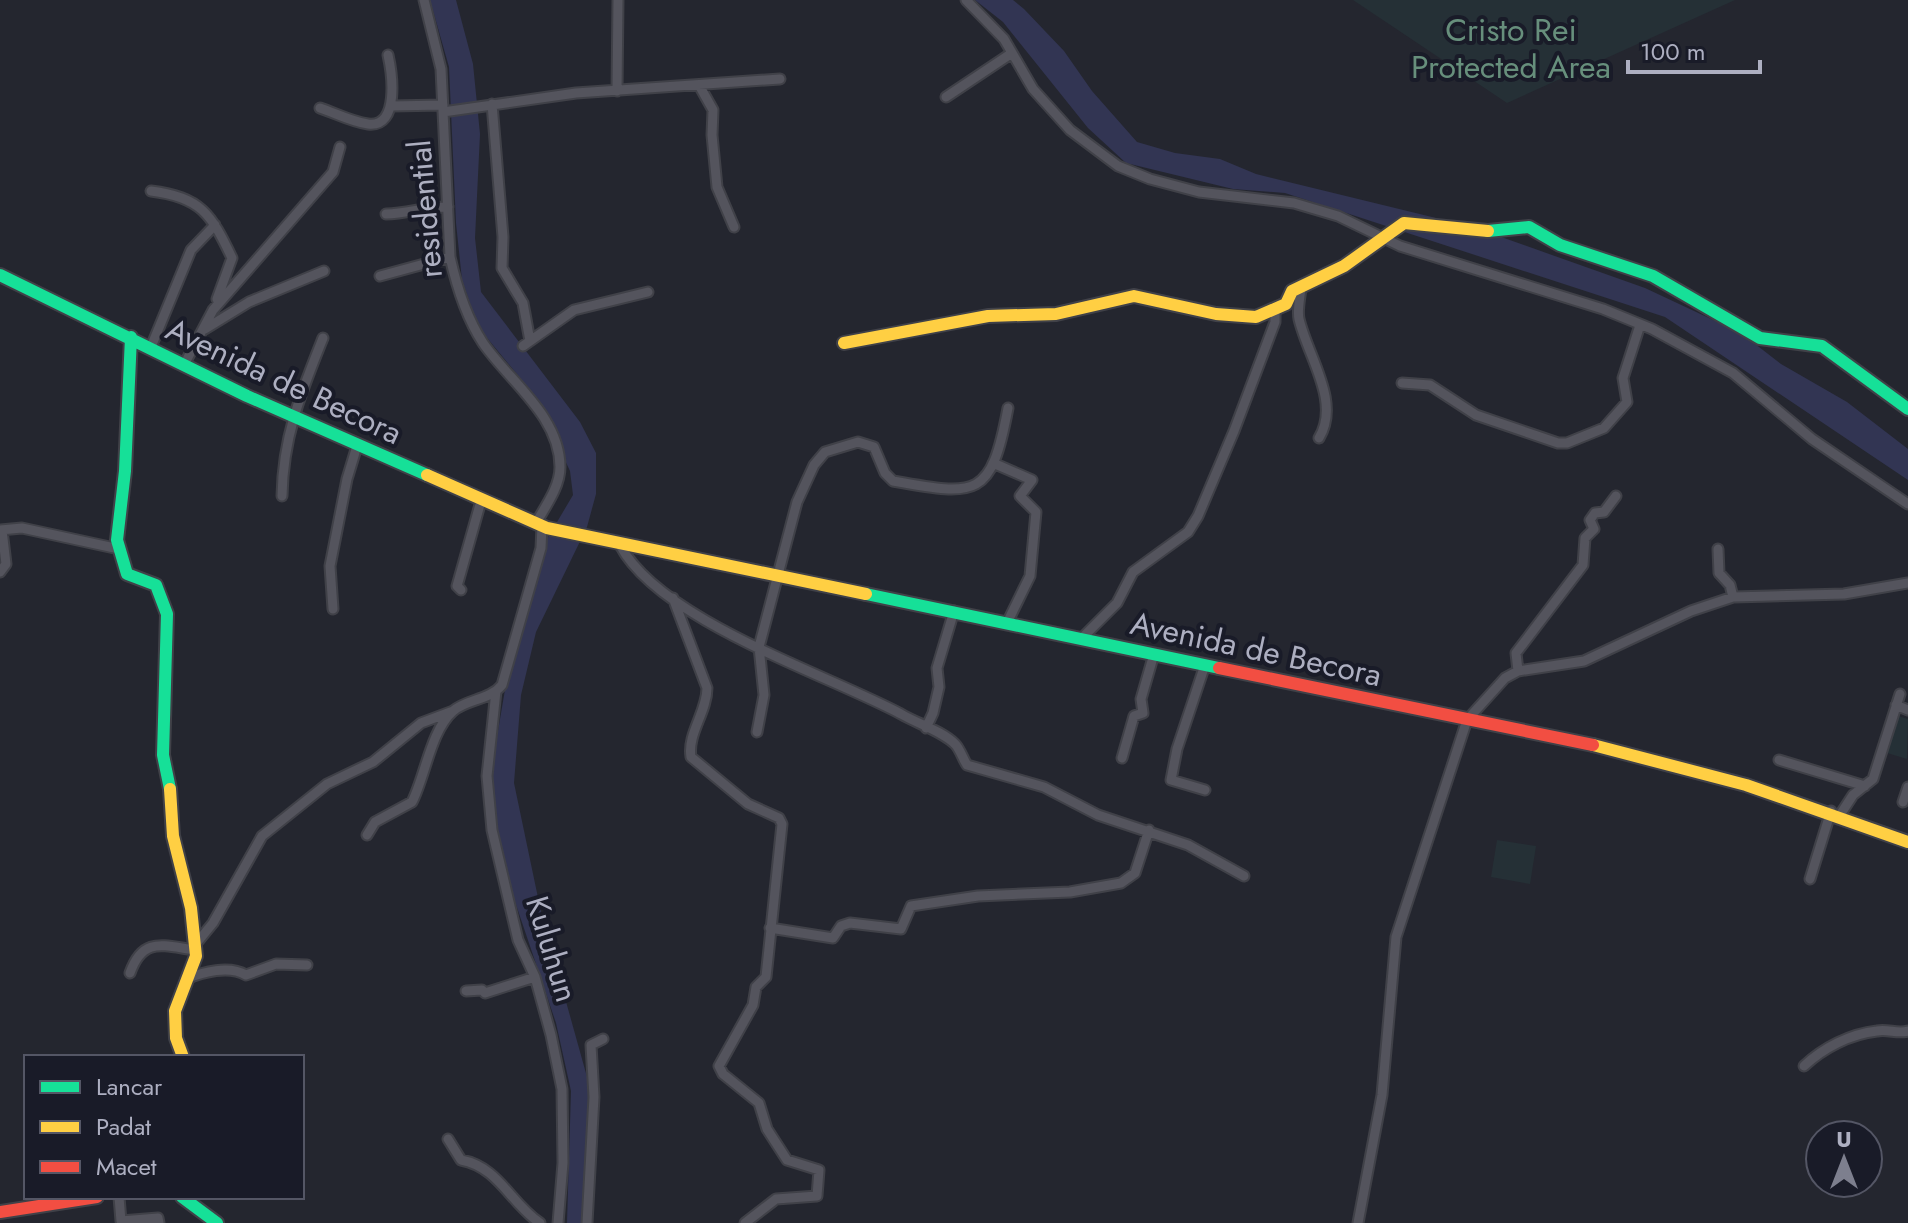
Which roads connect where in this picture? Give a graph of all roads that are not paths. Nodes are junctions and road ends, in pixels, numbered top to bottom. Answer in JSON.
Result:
{"nodes":[{"id":1,"x":424,"y":0,"type":"edge"},
{"id":2,"x":618,"y":0,"type":"edge"},
{"id":3,"x":966,"y":0,"type":"edge"},
{"id":4,"x":1012,"y":53,"type":"junction"},
{"id":5,"x":388,"y":55,"type":"dead end"},
{"id":6,"x":780,"y":79,"type":"dead end"},
{"id":7,"x":699,"y":85,"type":"junction"},
{"id":8,"x":617,"y":91,"type":"junction"},
{"id":9,"x":946,"y":97,"type":"dead end"},
{"id":10,"x":488,"y":105,"type":"junction"},
{"id":11,"x":391,"y":106,"type":"junction"},
{"id":12,"x":320,"y":108,"type":"dead end"},
{"id":13,"x":445,"y":109,"type":"junction"},
{"id":14,"x":340,"y":147,"type":"dead end"},
{"id":15,"x":151,"y":191,"type":"dead end"},
{"id":16,"x":448,"y":207,"type":"junction"},
{"id":17,"x":386,"y":214,"type":"dead end"},
{"id":18,"x":215,"y":225,"type":"junction"},
{"id":19,"x":734,"y":227,"type":"dead end"},
{"id":20,"x":1386,"y":237,"type":"junction"},
{"id":21,"x":450,"y":257,"type":"junction"},
{"id":22,"x":324,"y":271,"type":"dead end"},
{"id":23,"x":0,"y":275,"type":"edge"},
{"id":24,"x":380,"y":276,"type":"dead end"},
{"id":25,"x":1301,"y":288,"type":"junction"},
{"id":26,"x":648,"y":292,"type":"dead end"},
{"id":27,"x":1275,"y":309,"type":"junction"},
{"id":28,"x":213,"y":310,"type":"junction"},
{"id":29,"x":1640,"y":325,"type":"junction"},
{"id":30,"x":202,"y":330,"type":"junction"},
{"id":31,"x":131,"y":337,"type":"junction"},
{"id":32,"x":323,"y":338,"type":"dead end"},
{"id":33,"x":844,"y":343,"type":"dead end"},
{"id":34,"x":151,"y":347,"type":"junction"},
{"id":35,"x":185,"y":363,"type":"junction"},
{"id":36,"x":1402,"y":383,"type":"dead end"},
{"id":37,"x":1008,"y":408,"type":"dead end"},
{"id":38,"x":1908,"y":409,"type":"edge"},
{"id":39,"x":293,"y":415,"type":"junction"},
{"id":40,"x":1319,"y":438,"type":"dead end"},
{"id":41,"x":357,"y":446,"type":"junction"},
{"id":42,"x":993,"y":463,"type":"junction"},
{"id":43,"x":282,"y":496,"type":"dead end"},
{"id":44,"x":1616,"y":496,"type":"dead end"},
{"id":45,"x":481,"y":501,"type":"junction"},
{"id":46,"x":1908,"y":504,"type":"edge"},
{"id":47,"x":542,"y":526,"type":"junction"},
{"id":48,"x":1,"y":530,"type":"edge"},
{"id":49,"x":620,"y":545,"type":"junction"},
{"id":50,"x":119,"y":549,"type":"junction"},
{"id":51,"x":1718,"y":549,"type":"dead end"},
{"id":52,"x":0,"y":572,"type":"edge"},
{"id":53,"x":779,"y":577,"type":"junction"},
{"id":54,"x":1908,"y":583,"type":"edge"},
{"id":55,"x":461,"y":590,"type":"dead end"},
{"id":56,"x":1733,"y":597,"type":"junction"},
{"id":57,"x":673,"y":598,"type":"junction"},
{"id":58,"x":333,"y":609,"type":"dead end"},
{"id":59,"x":954,"y":611,"type":"junction"},
{"id":60,"x":1007,"y":623,"type":"junction"},
{"id":61,"x":1081,"y":639,"type":"junction"},
{"id":62,"x":759,"y":647,"type":"junction"},
{"id":63,"x":1154,"y":654,"type":"junction"},
{"id":64,"x":1205,"y":665,"type":"junction"},
{"id":65,"x":1518,"y":671,"type":"junction"},
{"id":66,"x":496,"y":691,"type":"junction"},
{"id":67,"x":1900,"y":694,"type":"dead end"},
{"id":68,"x":1896,"y":705,"type":"junction"},
{"id":69,"x":1908,"y":710,"type":"edge"},
{"id":70,"x":453,"y":711,"type":"junction"},
{"id":71,"x":1467,"y":720,"type":"junction"},
{"id":72,"x":926,"y":728,"type":"junction"},
{"id":73,"x":757,"y":732,"type":"dead end"},
{"id":74,"x":1122,"y":758,"type":"dead end"},
{"id":75,"x":1779,"y":760,"type":"dead end"},
{"id":76,"x":1865,"y":786,"type":"junction"},
{"id":77,"x":1908,"y":787,"type":"edge"},
{"id":78,"x":1205,"y":790,"type":"dead end"},
{"id":79,"x":1903,"y":802,"type":"dead end"},
{"id":80,"x":1836,"y":813,"type":"junction"},
{"id":81,"x":1149,"y":830,"type":"junction"},
{"id":82,"x":367,"y":835,"type":"dead end"},
{"id":83,"x":1908,"y":842,"type":"edge"},
{"id":84,"x":1244,"y":876,"type":"dead end"},
{"id":85,"x":1810,"y":879,"type":"dead end"},
{"id":86,"x":770,"y":928,"type":"junction"},
{"id":87,"x":195,"y":948,"type":"junction"},
{"id":88,"x":307,"y":965,"type":"dead end"},
{"id":89,"x":130,"y":973,"type":"dead end"},
{"id":90,"x":535,"y":977,"type":"junction"},
{"id":91,"x":186,"y":979,"type":"junction"},
{"id":92,"x":466,"y":991,"type":"dead end"},
{"id":93,"x":1908,"y":1031,"type":"edge"},
{"id":94,"x":603,"y":1039,"type":"dead end"},
{"id":95,"x":182,"y":1055,"type":"edge"},
{"id":96,"x":1804,"y":1066,"type":"dead end"},
{"id":97,"x":448,"y":1139,"type":"dead end"},
{"id":98,"x":84,"y":1199,"type":"edge"},
{"id":99,"x":119,"y":1199,"type":"edge"},
{"id":100,"x":185,"y":1199,"type":"edge"},
{"id":101,"x":0,"y":1212,"type":"edge"},
{"id":102,"x":159,"y":1223,"type":"edge"},
{"id":103,"x":217,"y":1223,"type":"edge"},
{"id":104,"x":540,"y":1223,"type":"edge"},
{"id":105,"x":558,"y":1223,"type":"edge"},
{"id":106,"x":587,"y":1223,"type":"edge"},
{"id":107,"x":745,"y":1223,"type":"edge"},
{"id":108,"x":1358,"y":1223,"type":"edge"}],
"edges":[{"from":1,"to":13,"type":"street","name":"residential"},
{"from":2,"to":8,"type":"street"},
{"from":3,"to":4,"type":"street"},
{"from":4,"to":9,"type":"street"},
{"from":4,"to":20,"type":"street"},
{"from":5,"to":11,"type":"street"},
{"from":6,"to":7,"type":"street"},
{"from":7,"to":8,"type":"street"},
{"from":7,"to":19,"type":"street"},
{"from":8,"to":10,"type":"street"},
{"from":10,"to":13,"type":"street"},
{"from":10,"to":26,"type":"street"},
{"from":11,"to":12,"type":"street"},
{"from":11,"to":13,"type":"street"},
{"from":13,"to":16,"type":"street","name":"residential"},
{"from":14,"to":28,"type":"street"},
{"from":15,"to":18,"type":"street"},
{"from":16,"to":17,"type":"street"},
{"from":16,"to":21,"type":"street","name":"residential"},
{"from":18,"to":28,"type":"street"},
{"from":18,"to":34,"type":"street"},
{"from":20,"to":25,"type":"street"},
{"from":20,"to":29,"type":"street"},
{"from":20,"to":38,"type":"street"},
{"from":21,"to":24,"type":"street"},
{"from":21,"to":47,"type":"street","name":"residential"},
{"from":22,"to":30,"type":"street"},
{"from":23,"to":31,"type":"street","name":"Avenida de Becora"},
{"from":25,"to":27,"type":"street"},
{"from":25,"to":40,"type":"street"},
{"from":27,"to":33,"type":"street"},
{"from":27,"to":61,"type":"street"},
{"from":28,"to":30,"type":"street"},
{"from":29,"to":36,"type":"street"},
{"from":29,"to":46,"type":"street"},
{"from":30,"to":35,"type":"street"},
{"from":31,"to":34,"type":"street","name":"Avenida de Becora"},
{"from":31,"to":50,"type":"street"},
{"from":32,"to":39,"type":"street"},
{"from":34,"to":35,"type":"street","name":"Avenida de Becora"},
{"from":35,"to":39,"type":"street","name":"Avenida de Becora"},
{"from":37,"to":42,"type":"street"},
{"from":39,"to":41,"type":"street","name":"Avenida de Becora"},
{"from":39,"to":43,"type":"street"},
{"from":41,"to":45,"type":"street","name":"Avenida de Becora"},
{"from":41,"to":58,"type":"street"},
{"from":42,"to":53,"type":"street"},
{"from":42,"to":60,"type":"street"},
{"from":44,"to":65,"type":"street"},
{"from":45,"to":47,"type":"street","name":"Avenida de Becora"},
{"from":45,"to":55,"type":"street"},
{"from":47,"to":49,"type":"street","name":"Avenida de Becora"},
{"from":47,"to":66,"type":"street","name":"residential"},
{"from":48,"to":50,"type":"street"},
{"from":48,"to":52,"type":"street"},
{"from":49,"to":53,"type":"street","name":"Avenida de Becora"},
{"from":49,"to":57,"type":"street"},
{"from":50,"to":87,"type":"street"},
{"from":51,"to":56,"type":"street"},
{"from":53,"to":59,"type":"street","name":"Avenida de Becora"},
{"from":53,"to":62,"type":"street"},
{"from":54,"to":56,"type":"street"},
{"from":56,"to":65,"type":"street"},
{"from":57,"to":62,"type":"street"},
{"from":57,"to":86,"type":"street"},
{"from":59,"to":60,"type":"street","name":"Avenida de Becora"},
{"from":59,"to":72,"type":"street"},
{"from":60,"to":61,"type":"street","name":"Avenida de Becora"},
{"from":61,"to":63,"type":"street","name":"Avenida de Becora"},
{"from":62,"to":72,"type":"street"},
{"from":62,"to":73,"type":"street"},
{"from":63,"to":64,"type":"street","name":"Avenida de Becora"},
{"from":63,"to":74,"type":"street"},
{"from":64,"to":71,"type":"street","name":"Avenida de Becora"},
{"from":64,"to":78,"type":"street"},
{"from":65,"to":71,"type":"street"},
{"from":66,"to":70,"type":"street"},
{"from":66,"to":90,"type":"street","name":"Kuluhun"},
{"from":67,"to":68,"type":"street"},
{"from":68,"to":69,"type":"street"},
{"from":68,"to":76,"type":"street"},
{"from":70,"to":82,"type":"street"},
{"from":70,"to":87,"type":"street"},
{"from":71,"to":80,"type":"street","name":"Avenida de Becora"},
{"from":71,"to":108,"type":"street"},
{"from":72,"to":81,"type":"street"},
{"from":75,"to":76,"type":"street"},
{"from":76,"to":80,"type":"street"},
{"from":77,"to":79,"type":"street"},
{"from":80,"to":83,"type":"street","name":"Avenida de Becora"},
{"from":80,"to":85,"type":"street"},
{"from":81,"to":84,"type":"street"},
{"from":81,"to":86,"type":"street"},
{"from":86,"to":107,"type":"street"},
{"from":87,"to":89,"type":"street"},
{"from":87,"to":91,"type":"street"},
{"from":88,"to":91,"type":"street"},
{"from":90,"to":92,"type":"street"},
{"from":90,"to":105,"type":"street","name":"Kuluhun"},
{"from":91,"to":95,"type":"street"},
{"from":93,"to":96,"type":"street"},
{"from":94,"to":106,"type":"street"},
{"from":97,"to":104,"type":"street"},
{"from":98,"to":101,"type":"street"},
{"from":99,"to":102,"type":"street"},
{"from":100,"to":103,"type":"street"}]}
